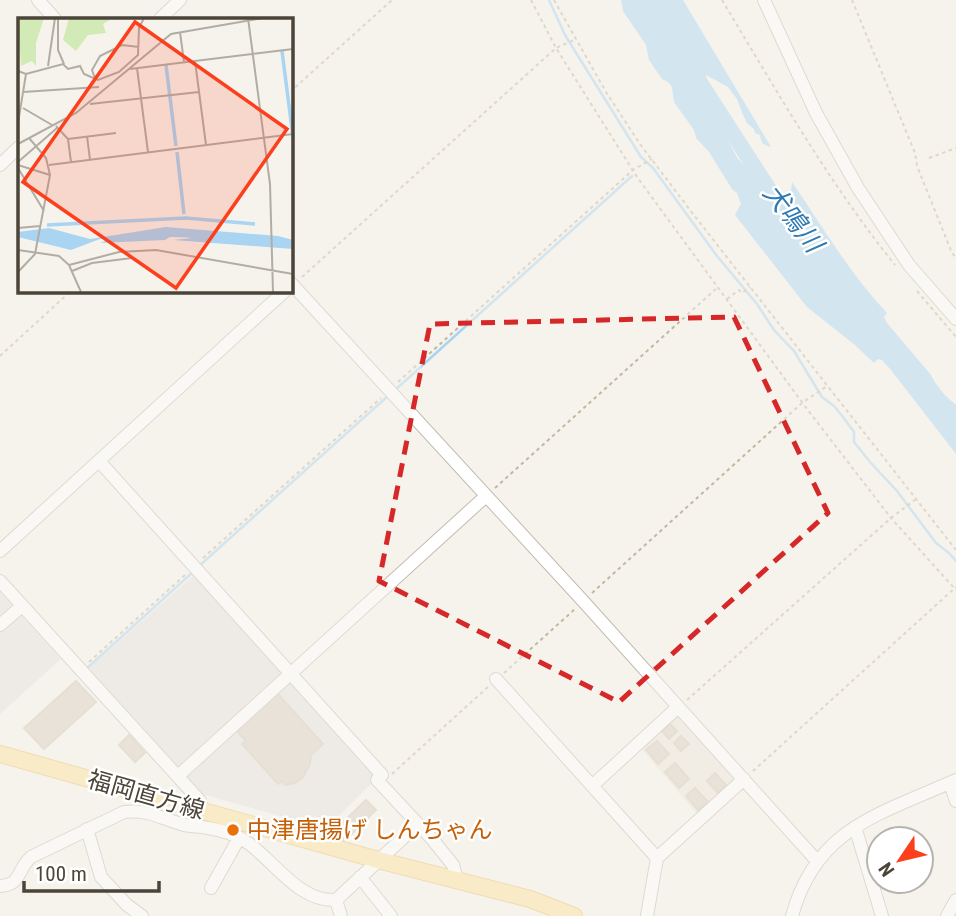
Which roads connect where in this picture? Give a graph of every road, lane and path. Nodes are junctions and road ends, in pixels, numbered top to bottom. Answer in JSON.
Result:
{"nodes":[{"id":1,"x":38,"y":0,"type":"edge"},
{"id":2,"x":180,"y":0,"type":"edge"},
{"id":3,"x":392,"y":0,"type":"edge"},
{"id":4,"x":531,"y":0,"type":"edge"},
{"id":5,"x":554,"y":0,"type":"edge"},
{"id":6,"x":722,"y":0,"type":"edge"},
{"id":7,"x":764,"y":0,"type":"edge"},
{"id":8,"x":852,"y":0,"type":"edge"},
{"id":9,"x":54,"y":18,"type":"edge"},
{"id":10,"x":161,"y":18,"type":"edge"},
{"id":11,"x":575,"y":39,"type":"junction"},
{"id":12,"x":556,"y":48,"type":"junction"},
{"id":13,"x":292,"y":90,"type":"edge"},
{"id":14,"x":18,"y":148,"type":"edge"},
{"id":15,"x":956,"y":148,"type":"edge"},
{"id":16,"x":929,"y":158,"type":"dead end"},
{"id":17,"x":652,"y":159,"type":"junction"},
{"id":18,"x":821,"y":163,"type":"dead end"},
{"id":19,"x":0,"y":165,"type":"edge"},
{"id":20,"x":632,"y":170,"type":"junction"},
{"id":21,"x":956,"y":258,"type":"edge"},
{"id":22,"x":292,"y":284,"type":"edge"},
{"id":23,"x":751,"y":287,"type":"junction"},
{"id":24,"x":292,"y":288,"type":"edge"},
{"id":25,"x":718,"y":288,"type":"junction"},
{"id":26,"x":70,"y":292,"type":"edge"},
{"id":27,"x":283,"y":292,"type":"edge"},
{"id":28,"x":727,"y":300,"type":"junction"},
{"id":29,"x":956,"y":318,"type":"edge"},
{"id":30,"x":0,"y":356,"type":"edge"},
{"id":31,"x":828,"y":385,"type":"junction"},
{"id":32,"x":389,"y":390,"type":"junction"},
{"id":33,"x":802,"y":403,"type":"junction"},
{"id":34,"x":99,"y":461,"type":"junction"},
{"id":35,"x":486,"y":496,"type":"junction"},
{"id":36,"x":916,"y":499,"type":"junction"},
{"id":37,"x":891,"y":517,"type":"junction"},
{"id":38,"x":956,"y":550,"type":"edge"},
{"id":39,"x":0,"y":551,"type":"edge"},
{"id":40,"x":194,"y":566,"type":"junction"},
{"id":41,"x":0,"y":581,"type":"edge"},
{"id":42,"x":956,"y":589,"type":"edge"},
{"id":43,"x":583,"y":601,"type":"junction"},
{"id":44,"x":22,"y":606,"type":"junction"},
{"id":45,"x":0,"y":625,"type":"edge"},
{"id":46,"x":80,"y":669,"type":"junction"},
{"id":47,"x":291,"y":674,"type":"junction"},
{"id":48,"x":496,"y":680,"type":"junction"},
{"id":49,"x":678,"y":708,"type":"junction"},
{"id":50,"x":0,"y":754,"type":"edge"},
{"id":51,"x":178,"y":776,"type":"junction"},
{"id":52,"x":384,"y":777,"type":"junction"},
{"id":53,"x":744,"y":779,"type":"junction"},
{"id":54,"x":953,"y":781,"type":"edge"},
{"id":55,"x":592,"y":786,"type":"junction"},
{"id":56,"x":956,"y":801,"type":"edge"},
{"id":57,"x":201,"y":810,"type":"junction"},
{"id":58,"x":418,"y":824,"type":"junction"},
{"id":59,"x":855,"y":827,"type":"junction"},
{"id":60,"x":87,"y":829,"type":"junction"},
{"id":61,"x":239,"y":838,"type":"junction"},
{"id":62,"x":657,"y":858,"type":"junction"},
{"id":63,"x":378,"y":860,"type":"junction"},
{"id":64,"x":817,"y":861,"type":"junction"},
{"id":65,"x":360,"y":877,"type":"junction"},
{"id":66,"x":457,"y":880,"type":"junction"},
{"id":67,"x":0,"y":886,"type":"edge"},
{"id":68,"x":211,"y":888,"type":"dead end"},
{"id":69,"x":336,"y":900,"type":"junction"},
{"id":70,"x":956,"y":900,"type":"edge"},
{"id":71,"x":142,"y":916,"type":"edge"},
{"id":72,"x":341,"y":916,"type":"edge"},
{"id":73,"x":391,"y":916,"type":"edge"},
{"id":74,"x":574,"y":916,"type":"edge"},
{"id":75,"x":647,"y":916,"type":"edge"},
{"id":76,"x":792,"y":916,"type":"edge"},
{"id":77,"x":882,"y":916,"type":"edge"},
{"id":78,"x":947,"y":916,"type":"edge"}],
"edges":[{"from":1,"to":9,"type":"street"},
{"from":2,"to":10,"type":"street"},
{"from":3,"to":13,"type":"path"},
{"from":4,"to":12,"type":"path"},
{"from":5,"to":11,"type":"path"},
{"from":6,"to":18,"type":"path"},
{"from":7,"to":29,"type":"street"},
{"from":8,"to":21,"type":"path"},
{"from":11,"to":12,"type":"path"},
{"from":11,"to":17,"type":"path"},
{"from":12,"to":20,"type":"path"},
{"from":12,"to":22,"type":"path"},
{"from":14,"to":19,"type":"street"},
{"from":15,"to":16,"type":"path"},
{"from":17,"to":20,"type":"path"},
{"from":17,"to":23,"type":"path"},
{"from":20,"to":25,"type":"path"},
{"from":20,"to":32,"type":"path"},
{"from":23,"to":28,"type":"path"},
{"from":23,"to":31,"type":"path"},
{"from":24,"to":32,"type":"street"},
{"from":25,"to":28,"type":"path"},
{"from":25,"to":35,"type":"path"},
{"from":26,"to":30,"type":"path"},
{"from":27,"to":34,"type":"street"},
{"from":28,"to":33,"type":"path"},
{"from":31,"to":33,"type":"path"},
{"from":31,"to":36,"type":"path"},
{"from":32,"to":35,"type":"street"},
{"from":32,"to":40,"type":"path"},
{"from":33,"to":37,"type":"path"},
{"from":33,"to":43,"type":"path"},
{"from":34,"to":39,"type":"street"},
{"from":34,"to":40,"type":"street"},
{"from":35,"to":43,"type":"street"},
{"from":35,"to":47,"type":"street"},
{"from":36,"to":37,"type":"path"},
{"from":36,"to":38,"type":"path"},
{"from":37,"to":42,"type":"path"},
{"from":37,"to":49,"type":"path"},
{"from":40,"to":46,"type":"path"},
{"from":40,"to":47,"type":"street"},
{"from":41,"to":44,"type":"street"},
{"from":42,"to":53,"type":"path"},
{"from":43,"to":48,"type":"path"},
{"from":43,"to":49,"type":"street"},
{"from":44,"to":45,"type":"street"},
{"from":44,"to":46,"type":"street"},
{"from":46,"to":51,"type":"street"},
{"from":47,"to":51,"type":"street"},
{"from":47,"to":52,"type":"street"},
{"from":48,"to":52,"type":"path"},
{"from":48,"to":55,"type":"street"},
{"from":49,"to":53,"type":"street"},
{"from":49,"to":55,"type":"street"},
{"from":50,"to":57,"type":"main road","name":"福岡直方線"},
{"from":51,"to":57,"type":"street"},
{"from":52,"to":58,"type":"street"},
{"from":53,"to":62,"type":"street"},
{"from":53,"to":64,"type":"street"},
{"from":54,"to":56,"type":"street"},
{"from":54,"to":59,"type":"street"},
{"from":55,"to":62,"type":"street"},
{"from":57,"to":63,"type":"main road","name":"福岡直方線"},
{"from":58,"to":63,"type":"street"},
{"from":58,"to":66,"type":"street"},
{"from":59,"to":64,"type":"street"},
{"from":59,"to":77,"type":"street"},
{"from":60,"to":61,"type":"street"},
{"from":60,"to":67,"type":"street"},
{"from":60,"to":71,"type":"street"},
{"from":61,"to":68,"type":"street"},
{"from":61,"to":69,"type":"street"},
{"from":62,"to":75,"type":"street"},
{"from":63,"to":65,"type":"street"},
{"from":63,"to":66,"type":"main road","name":"福岡直方線"},
{"from":64,"to":76,"type":"street"},
{"from":65,"to":69,"type":"street"},
{"from":65,"to":73,"type":"street"},
{"from":66,"to":74,"type":"main road","name":"福岡直方線"},
{"from":69,"to":72,"type":"street"},
{"from":70,"to":78,"type":"street"}]}
